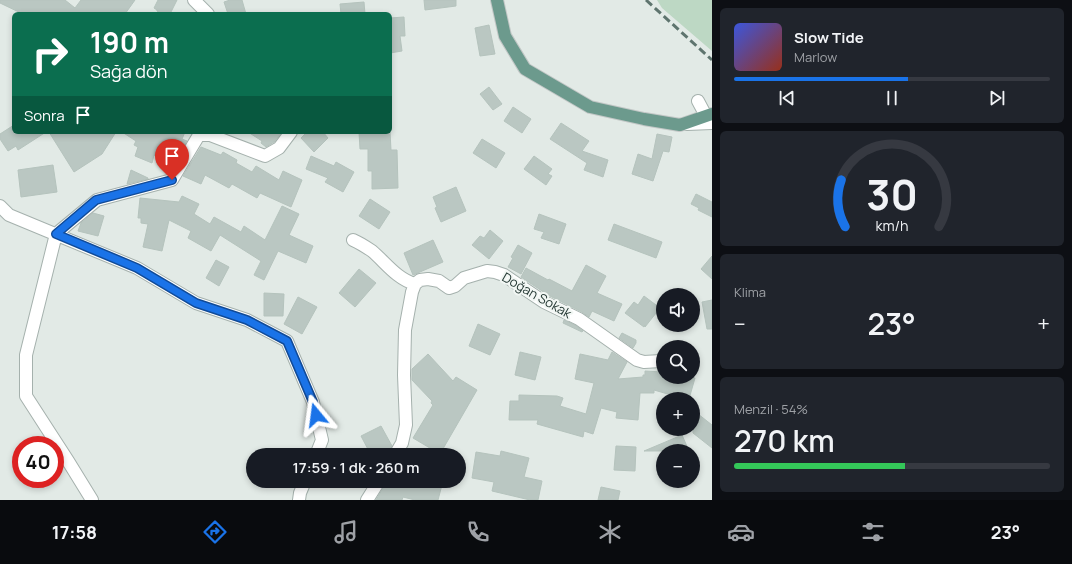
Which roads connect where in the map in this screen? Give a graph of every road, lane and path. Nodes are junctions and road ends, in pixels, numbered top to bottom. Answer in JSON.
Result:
{"nodes":[{"id":1,"x":194,"y":0,"type":"edge"},
{"id":2,"x":497,"y":0,"type":"edge"},
{"id":3,"x":206,"y":12,"type":"edge"},
{"id":4,"x":698,"y":101,"type":"dead end"},
{"id":5,"x":710,"y":118,"type":"edge"},
{"id":6,"x":290,"y":134,"type":"edge"},
{"id":7,"x":0,"y":206,"type":"edge"},
{"id":8,"x":56,"y":234,"type":"junction"},
{"id":9,"x":353,"y":240,"type":"dead end"},
{"id":10,"x":415,"y":284,"type":"junction"},
{"id":11,"x":656,"y":361,"type":"edge"},
{"id":12,"x":319,"y":448,"type":"edge"},
{"id":13,"x":399,"y":448,"type":"edge"},
{"id":14,"x":302,"y":488,"type":"edge"},
{"id":15,"x":375,"y":488,"type":"edge"},
{"id":16,"x":92,"y":500,"type":"edge"},
{"id":17,"x":299,"y":500,"type":"edge"},
{"id":18,"x":367,"y":500,"type":"edge"}],
"edges":[{"from":1,"to":3,"type":"street"},
{"from":2,"to":5,"type":"main road"},
{"from":4,"to":5,"type":"street"},
{"from":6,"to":8,"type":"street"},
{"from":7,"to":8,"type":"street"},
{"from":8,"to":12,"type":"street"},
{"from":8,"to":16,"type":"street"},
{"from":9,"to":10,"type":"street"},
{"from":10,"to":11,"type":"street","name":"Doğan Sokak"},
{"from":10,"to":13,"type":"street"},
{"from":14,"to":17,"type":"street"},
{"from":15,"to":18,"type":"street"}]}
